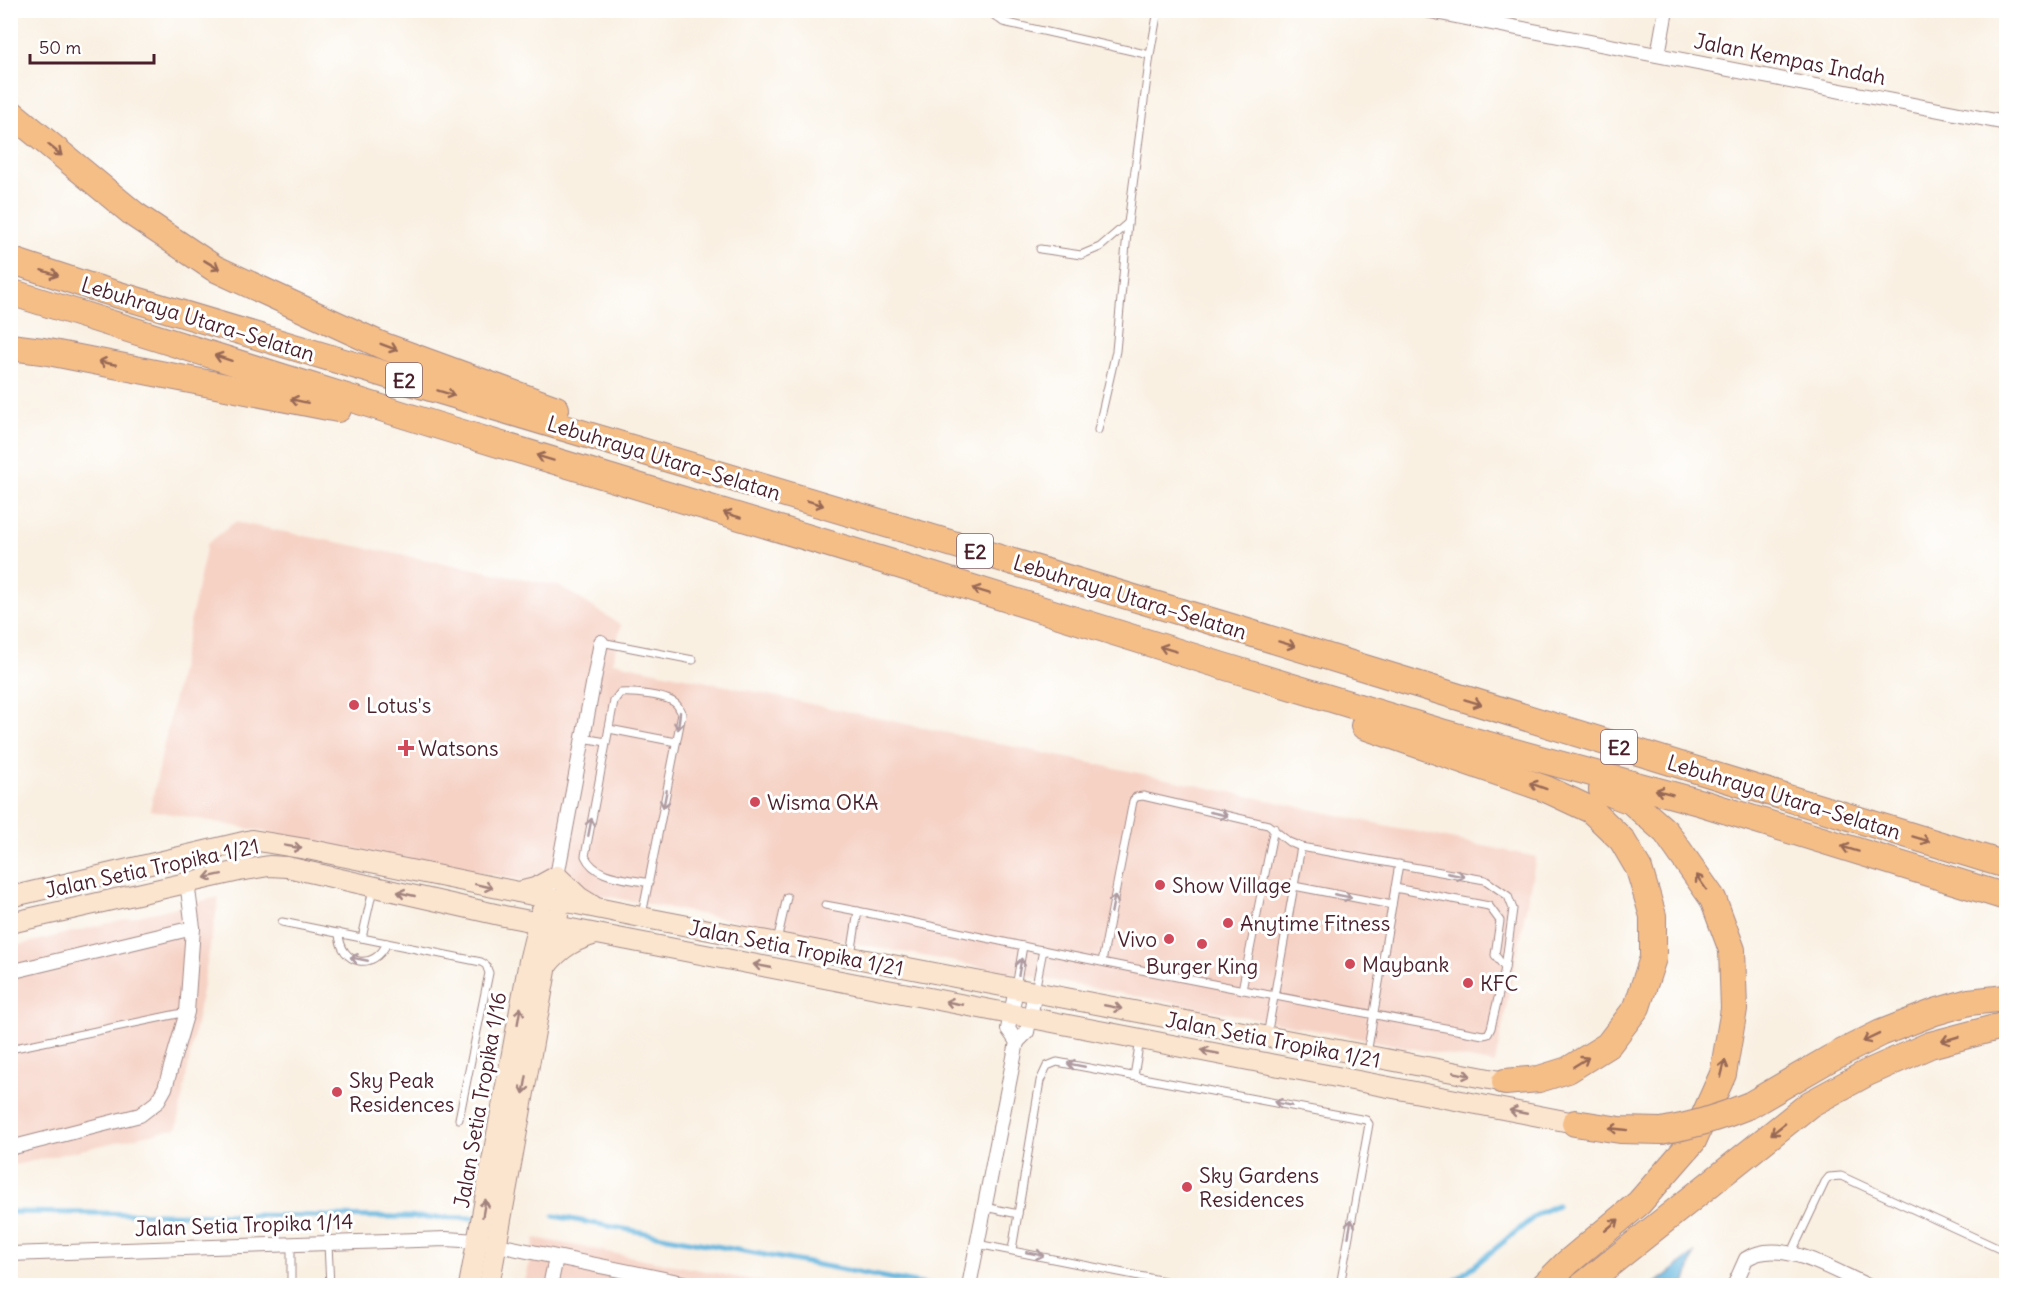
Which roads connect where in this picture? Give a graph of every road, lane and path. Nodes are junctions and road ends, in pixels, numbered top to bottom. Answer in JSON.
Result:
{"nodes":[{"id":1,"x":987,"y":10,"type":"edge"},
{"id":2,"x":1158,"y":10,"type":"edge"},
{"id":3,"x":1425,"y":10,"type":"edge"},
{"id":4,"x":1666,"y":10,"type":"edge"},
{"id":5,"x":1150,"y":55,"type":"junction"},
{"id":6,"x":1658,"y":55,"type":"junction"},
{"id":7,"x":10,"y":112,"type":"edge"},
{"id":8,"x":2007,"y":123,"type":"edge"},
{"id":9,"x":1128,"y":223,"type":"junction"},
{"id":10,"x":1040,"y":249,"type":"dead end"},
{"id":11,"x":10,"y":260,"type":"edge"},
{"id":12,"x":10,"y":292,"type":"edge"},
{"id":13,"x":10,"y":347,"type":"edge"},
{"id":14,"x":439,"y":426,"type":"junction"},
{"id":15,"x":1098,"y":430,"type":"dead end"},
{"id":16,"x":719,"y":475,"type":"junction"},
{"id":17,"x":601,"y":642,"type":"joint"},
{"id":18,"x":693,"y":660,"type":"dead end"},
{"id":19,"x":1223,"y":666,"type":"junction"},
{"id":20,"x":609,"y":729,"type":"junction"},
{"id":21,"x":1442,"y":732,"type":"junction"},
{"id":22,"x":583,"y":738,"type":"junction"},
{"id":23,"x":606,"y":742,"type":"junction"},
{"id":24,"x":676,"y":742,"type":"junction"},
{"id":25,"x":1274,"y":828,"type":"junction"},
{"id":26,"x":1301,"y":847,"type":"junction"},
{"id":27,"x":1399,"y":864,"type":"junction"},
{"id":28,"x":2007,"y":865,"type":"edge"},
{"id":29,"x":557,"y":876,"type":"junction"},
{"id":30,"x":187,"y":882,"type":"junction"},
{"id":31,"x":649,"y":883,"type":"junction"},
{"id":32,"x":373,"y":886,"type":"junction"},
{"id":33,"x":1294,"y":886,"type":"junction"},
{"id":34,"x":1395,"y":888,"type":"junction"},
{"id":35,"x":516,"y":893,"type":"junction"},
{"id":36,"x":10,"y":897,"type":"edge"},
{"id":37,"x":787,"y":897,"type":"dead end"},
{"id":38,"x":2007,"y":897,"type":"edge"},
{"id":39,"x":553,"y":899,"type":"junction"},
{"id":40,"x":825,"y":905,"type":"dead end"},
{"id":41,"x":1392,"y":905,"type":"junction"},
{"id":42,"x":597,"y":908,"type":"junction"},
{"id":43,"x":858,"y":911,"type":"junction"},
{"id":44,"x":504,"y":916,"type":"junction"},
{"id":45,"x":641,"y":917,"type":"junction"},
{"id":46,"x":282,"y":922,"type":"dead end"},
{"id":47,"x":10,"y":923,"type":"edge"},
{"id":48,"x":547,"y":924,"type":"junction"},
{"id":49,"x":193,"y":928,"type":"junction"},
{"id":50,"x":339,"y":933,"type":"junction"},
{"id":51,"x":596,"y":934,"type":"junction"},
{"id":52,"x":362,"y":938,"type":"junction"},
{"id":53,"x":387,"y":943,"type":"junction"},
{"id":54,"x":777,"y":943,"type":"junction"},
{"id":55,"x":1023,"y":946,"type":"junction"},
{"id":56,"x":1042,"y":950,"type":"junction"},
{"id":57,"x":850,"y":957,"type":"junction"},
{"id":58,"x":1102,"y":962,"type":"junction"},
{"id":59,"x":538,"y":963,"type":"junction"},
{"id":60,"x":1505,"y":968,"type":"junction"},
{"id":61,"x":10,"y":972,"type":"edge"},
{"id":62,"x":1242,"y":990,"type":"junction"},
{"id":63,"x":1025,"y":991,"type":"junction"},
{"id":64,"x":1274,"y":996,"type":"junction"},
{"id":65,"x":2007,"y":998,"type":"edge"},
{"id":66,"x":187,"y":1012,"type":"junction"},
{"id":67,"x":1374,"y":1015,"type":"junction"},
{"id":68,"x":1021,"y":1016,"type":"junction"},
{"id":69,"x":2007,"y":1025,"type":"edge"},
{"id":70,"x":1267,"y":1037,"type":"junction"},
{"id":71,"x":1140,"y":1039,"type":"junction"},
{"id":72,"x":1017,"y":1042,"type":"junction"},
{"id":73,"x":10,"y":1049,"type":"edge"},
{"id":74,"x":1367,"y":1056,"type":"junction"},
{"id":75,"x":1134,"y":1076,"type":"junction"},
{"id":76,"x":1505,"y":1082,"type":"joint"},
{"id":77,"x":459,"y":1119,"type":"dead end"},
{"id":78,"x":1575,"y":1123,"type":"joint"},
{"id":79,"x":10,"y":1148,"type":"edge"},
{"id":80,"x":985,"y":1207,"type":"junction"},
{"id":81,"x":1018,"y":1214,"type":"junction"},
{"id":82,"x":487,"y":1243,"type":"junction"},
{"id":83,"x":328,"y":1244,"type":"junction"},
{"id":84,"x":977,"y":1244,"type":"junction"},
{"id":85,"x":291,"y":1245,"type":"junction"},
{"id":86,"x":1012,"y":1250,"type":"junction"},
{"id":87,"x":1792,"y":1252,"type":"junction"},
{"id":88,"x":2007,"y":1252,"type":"edge"},
{"id":89,"x":10,"y":1254,"type":"edge"},
{"id":90,"x":556,"y":1258,"type":"junction"},
{"id":91,"x":291,"y":1286,"type":"edge"},
{"id":92,"x":330,"y":1286,"type":"edge"},
{"id":93,"x":358,"y":1286,"type":"edge"},
{"id":94,"x":405,"y":1286,"type":"edge"},
{"id":95,"x":469,"y":1286,"type":"edge"},
{"id":96,"x":489,"y":1286,"type":"edge"},
{"id":97,"x":550,"y":1286,"type":"edge"},
{"id":98,"x":698,"y":1286,"type":"edge"},
{"id":99,"x":969,"y":1286,"type":"edge"},
{"id":100,"x":1190,"y":1286,"type":"edge"},
{"id":101,"x":1340,"y":1286,"type":"edge"},
{"id":102,"x":1544,"y":1286,"type":"edge"},
{"id":103,"x":1582,"y":1286,"type":"edge"},
{"id":104,"x":1734,"y":1286,"type":"edge"},
{"id":105,"x":1868,"y":1286,"type":"edge"}],
"edges":[{"from":1,"to":5,"type":"lane"},
{"from":2,"to":5,"type":"lane"},
{"from":3,"to":6,"type":"street","name":"Jalan Kempas Indah"},
{"from":4,"to":6,"type":"street"},
{"from":5,"to":9,"type":"lane"},
{"from":6,"to":8,"type":"street","name":"Jalan Kempas Indah"},
{"from":7,"to":16,"type":"highway","one_way":true},
{"from":9,"to":10,"type":"lane"},
{"from":9,"to":15,"type":"lane"},
{"from":11,"to":16,"type":"highway","name":"Lebuhraya Utara–Selatan","number":"E2","one_way":true},
{"from":14,"to":12,"type":"highway","name":"Lebuhraya Utara–Selatan","number":"E2","one_way":true},
{"from":14,"to":13,"type":"highway","one_way":true},
{"from":19,"to":14,"type":"highway","name":"Lebuhraya Utara–Selatan","number":"E2","one_way":true},
{"from":16,"to":28,"type":"highway","name":"Lebuhraya Utara–Selatan","number":"E2","one_way":true},
{"from":17,"to":18,"type":"lane"},
{"from":17,"to":22,"type":"street"},
{"from":19,"to":21,"type":"highway","name":"Lebuhraya Utara–Selatan","number":"E2"},
{"from":76,"to":19,"type":"highway","one_way":true},
{"from":20,"to":23,"type":"lane"},
{"from":20,"to":24,"type":"lane"},
{"from":20,"to":24,"type":"lane","one_way":true},
{"from":38,"to":21,"type":"highway","name":"Lebuhraya Utara–Selatan","number":"E2","one_way":true},
{"from":102,"to":21,"type":"highway","one_way":true},
{"from":22,"to":23,"type":"lane"},
{"from":22,"to":29,"type":"street"},
{"from":31,"to":23,"type":"lane","one_way":true},
{"from":24,"to":31,"type":"lane","one_way":true},
{"from":25,"to":26,"type":"lane"},
{"from":58,"to":25,"type":"lane","one_way":true},
{"from":25,"to":62,"type":"lane"},
{"from":26,"to":27,"type":"lane"},
{"from":26,"to":33,"type":"lane"},
{"from":27,"to":34,"type":"lane"},
{"from":27,"to":60,"type":"lane","one_way":true},
{"from":29,"to":35,"type":"street"},
{"from":29,"to":39,"type":"street"},
{"from":29,"to":42,"type":"street"},
{"from":32,"to":30,"type":"street","name":"Jalan Setia Tropika 1/21","one_way":true},
{"from":30,"to":47,"type":"street","name":"Jalan Setia Tropika 1/21"},
{"from":30,"to":49,"type":"street"},
{"from":31,"to":45,"type":"lane"},
{"from":44,"to":32,"type":"street","name":"Jalan Setia Tropika 1/21","one_way":true},
{"from":32,"to":52,"type":"lane"},
{"from":33,"to":41,"type":"lane","one_way":true},
{"from":33,"to":64,"type":"lane"},
{"from":34,"to":41,"type":"lane"},
{"from":34,"to":60,"type":"lane"},
{"from":36,"to":35,"type":"street","name":"Jalan Setia Tropika 1/21","one_way":true},
{"from":35,"to":39,"type":"street","name":"Jalan Setia Tropika 1/21"},
{"from":37,"to":54,"type":"lane"},
{"from":39,"to":42,"type":"street","name":"Jalan Setia Tropika 1/21"},
{"from":39,"to":48,"type":"street","name":"Jalan Setia Tropika 1/16"},
{"from":40,"to":43,"type":"lane"},
{"from":41,"to":67,"type":"lane"},
{"from":42,"to":45,"type":"street","name":"Jalan Setia Tropika 1/21"},
{"from":43,"to":55,"type":"lane"},
{"from":43,"to":57,"type":"lane"},
{"from":44,"to":48,"type":"street","name":"Jalan Setia Tropika 1/21"},
{"from":44,"to":59,"type":"street"},
{"from":45,"to":54,"type":"street","name":"Jalan Setia Tropika 1/21"},
{"from":46,"to":50,"type":"lane"},
{"from":48,"to":51,"type":"street","name":"Jalan Setia Tropika 1/21"},
{"from":48,"to":59,"type":"street","name":"Jalan Setia Tropika 1/16"},
{"from":49,"to":61,"type":"street"},
{"from":49,"to":66,"type":"street"},
{"from":50,"to":52,"type":"lane"},
{"from":53,"to":50,"type":"lane","one_way":true},
{"from":51,"to":59,"type":"street"},
{"from":68,"to":51,"type":"street","name":"Jalan Setia Tropika 1/21","one_way":true},
{"from":52,"to":53,"type":"lane"},
{"from":53,"to":77,"type":"lane"},
{"from":54,"to":57,"type":"street","name":"Jalan Setia Tropika 1/21"},
{"from":55,"to":56,"type":"lane"},
{"from":63,"to":55,"type":"lane","one_way":true},
{"from":56,"to":58,"type":"lane"},
{"from":56,"to":63,"type":"lane"},
{"from":57,"to":63,"type":"street","name":"Jalan Setia Tropika 1/21"},
{"from":58,"to":62,"type":"lane"},
{"from":59,"to":82,"type":"street","name":"Jalan Setia Tropika 1/16"},
{"from":60,"to":67,"type":"lane"},
{"from":62,"to":64,"type":"lane"},
{"from":63,"to":68,"type":"street"},
{"from":63,"to":68,"type":"street"},
{"from":63,"to":70,"type":"street","name":"Jalan Setia Tropika 1/21","one_way":true},
{"from":64,"to":67,"type":"lane"},
{"from":64,"to":70,"type":"lane"},
{"from":65,"to":78,"type":"highway","one_way":true,"bridge":true},
{"from":66,"to":73,"type":"lane"},
{"from":66,"to":79,"type":"street"},
{"from":67,"to":74,"type":"lane"},
{"from":68,"to":71,"type":"street","name":"Jalan Setia Tropika 1/21"},
{"from":68,"to":72,"type":"street"},
{"from":68,"to":72,"type":"street"},
{"from":69,"to":103,"type":"highway","one_way":true},
{"from":70,"to":74,"type":"street","name":"Jalan Setia Tropika 1/21"},
{"from":71,"to":75,"type":"lane"},
{"from":78,"to":71,"type":"street","name":"Jalan Setia Tropika 1/21","one_way":true},
{"from":72,"to":80,"type":"street"},
{"from":74,"to":76,"type":"street","name":"Jalan Setia Tropika 1/21","one_way":true},
{"from":75,"to":81,"type":"lane","one_way":true},
{"from":101,"to":75,"type":"lane","one_way":true},
{"from":80,"to":81,"type":"lane"},
{"from":80,"to":84,"type":"street"},
{"from":81,"to":86,"type":"lane"},
{"from":82,"to":83,"type":"street","name":"Jalan Setia Tropika 1/14"},
{"from":82,"to":90,"type":"street","name":"Jalan Setia Tropika 1/14"},
{"from":82,"to":95,"type":"street","name":"Jalan Setia Tropika 1/16"},
{"from":82,"to":96,"type":"street","name":"Jalan Setia Tropika 1/16"},
{"from":83,"to":85,"type":"street","name":"Jalan Setia Tropika 1/14"},
{"from":83,"to":92,"type":"lane"},
{"from":84,"to":86,"type":"lane"},
{"from":84,"to":99,"type":"street"},
{"from":85,"to":89,"type":"street","name":"Jalan Setia Tropika 1/14"},
{"from":85,"to":91,"type":"lane"},
{"from":86,"to":100,"type":"lane","one_way":true},
{"from":87,"to":88,"type":"lane"},
{"from":87,"to":104,"type":"street"},
{"from":87,"to":105,"type":"street"},
{"from":90,"to":97,"type":"street"},
{"from":90,"to":98,"type":"street","name":"Jalan Setia Tropika 1/14"},
{"from":93,"to":94,"type":"lane"}]}
